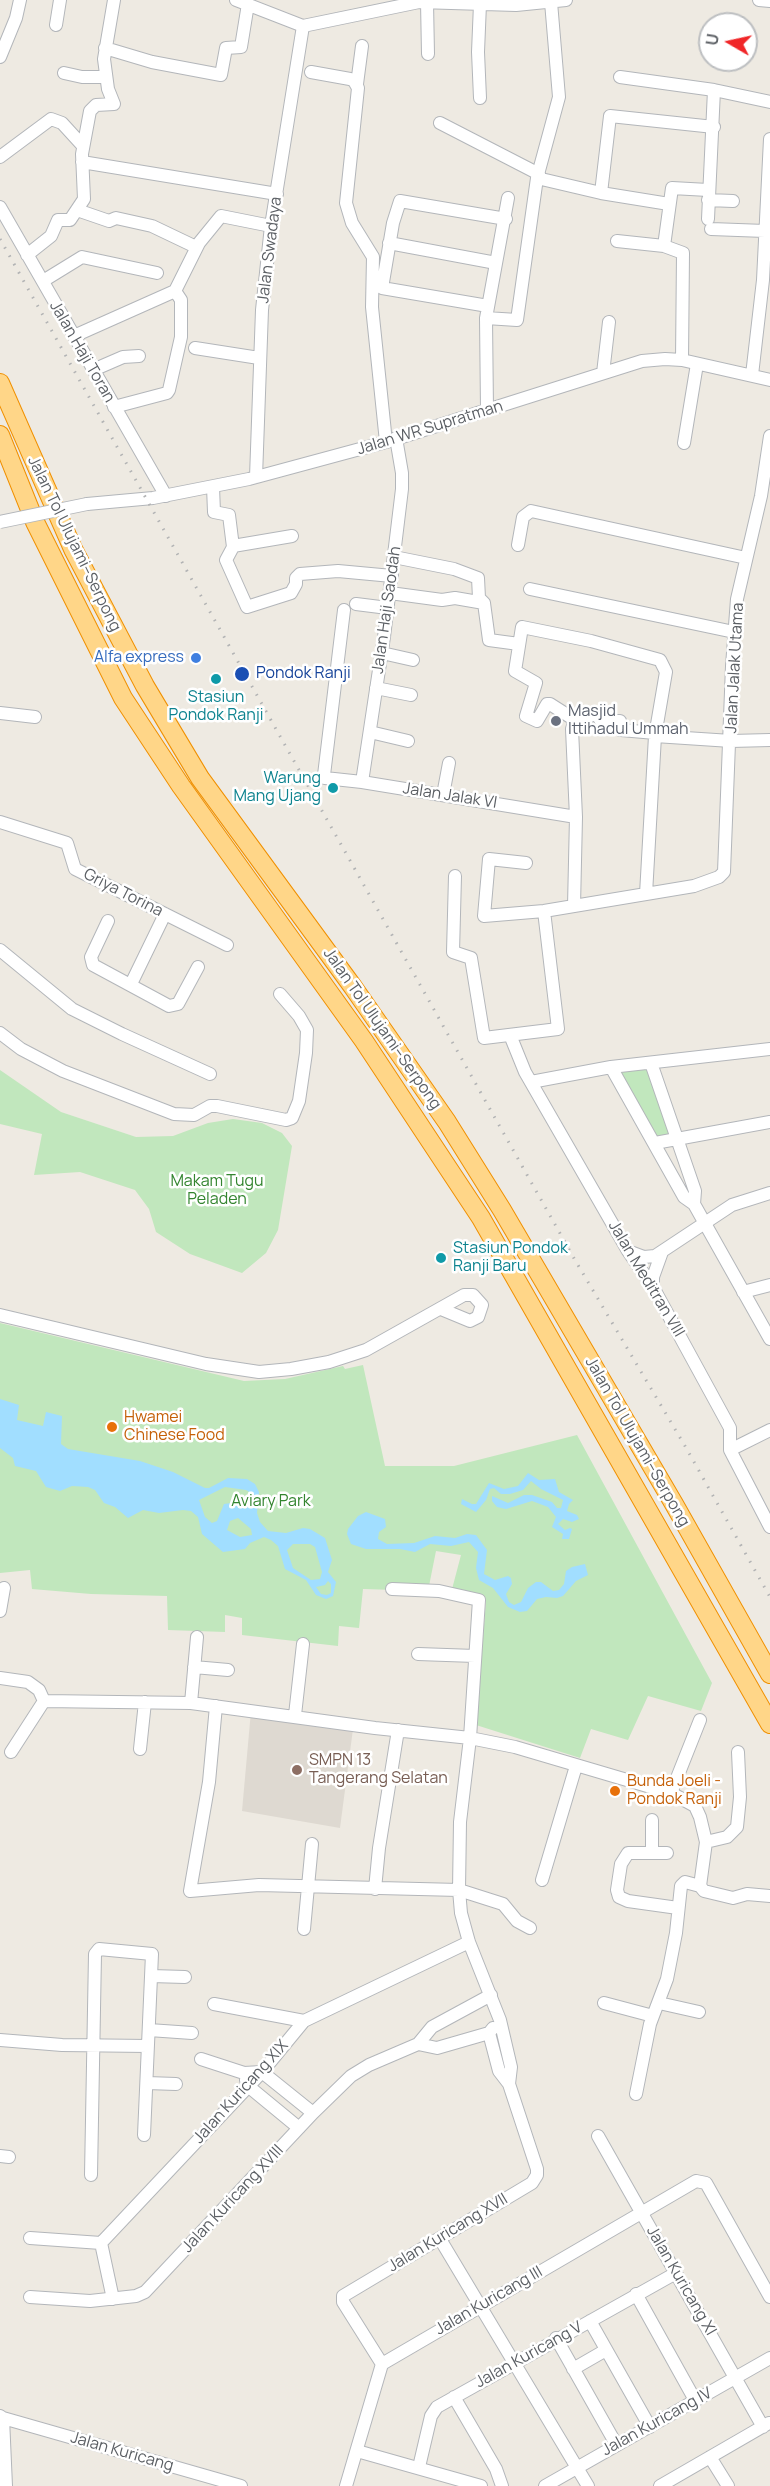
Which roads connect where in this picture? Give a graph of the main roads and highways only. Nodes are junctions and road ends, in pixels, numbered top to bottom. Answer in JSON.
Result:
{"nodes":[{"id":1,"x":0,"y":383,"type":"edge"},
{"id":2,"x":0,"y":435,"type":"edge"},
{"id":3,"x":770,"y":1674,"type":"edge"},
{"id":4,"x":770,"y":1724,"type":"edge"}],
"edges":[{"from":1,"to":3,"type":"highway","name":"Jalan Tol Ulujami–Serpong"},
{"from":2,"to":4,"type":"highway","name":"Jalan Tol Ulujami–Serpong"}]}
